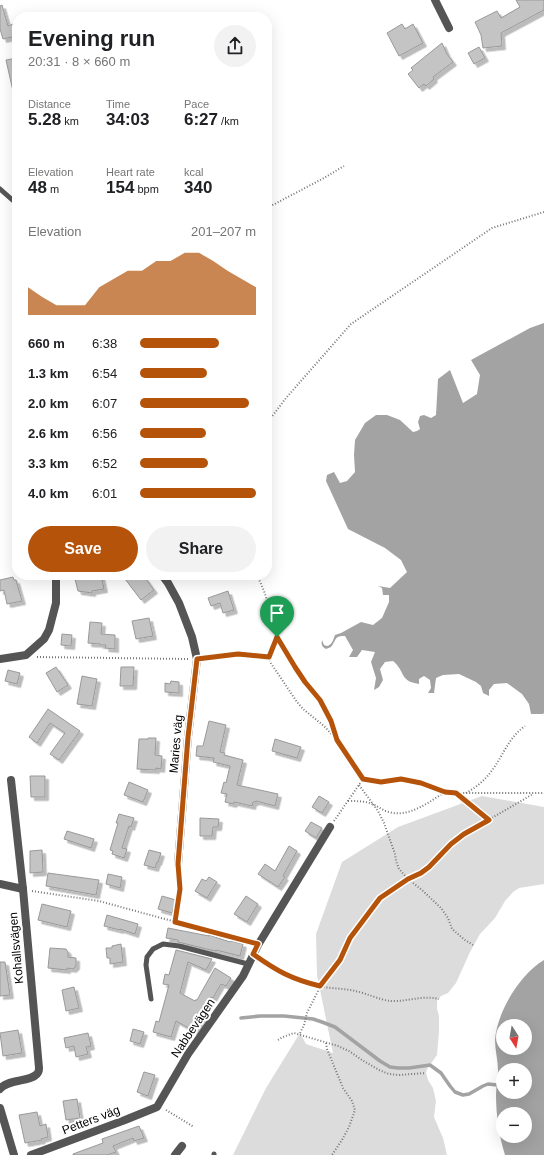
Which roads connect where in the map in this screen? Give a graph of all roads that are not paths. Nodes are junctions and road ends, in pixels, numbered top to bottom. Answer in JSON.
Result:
{"nodes":[{"id":1,"x":436,"y":0,"type":"edge"},
{"id":2,"x":449,"y":28,"type":"dead end"},
{"id":3,"x":0,"y":189,"type":"edge"},
{"id":4,"x":12,"y":200,"type":"edge"},
{"id":5,"x":56,"y":580,"type":"edge"},
{"id":6,"x":166,"y":580,"type":"edge"},
{"id":7,"x":0,"y":659,"type":"edge"},
{"id":8,"x":11,"y":780,"type":"dead end"},
{"id":9,"x":330,"y":827,"type":"road end"},
{"id":10,"x":178,"y":864,"type":"road end"},
{"id":11,"x":0,"y":884,"type":"edge"},
{"id":12,"x":23,"y":889,"type":"junction"},
{"id":13,"x":248,"y":964,"type":"junction"},
{"id":14,"x":151,"y":999,"type":"dead end"},
{"id":15,"x":0,"y":1089,"type":"edge"},
{"id":16,"x":158,"y":1105,"type":"joint"},
{"id":17,"x":0,"y":1108,"type":"edge"},
{"id":18,"x":182,"y":1146,"type":"dead end"},
{"id":19,"x":14,"y":1155,"type":"edge"},
{"id":20,"x":31,"y":1155,"type":"edge"},
{"id":21,"x":175,"y":1155,"type":"edge"}],
"edges":[{"from":1,"to":2,"type":"street"},
{"from":3,"to":4,"type":"lane"},
{"from":5,"to":7,"type":"street"},
{"from":6,"to":10,"type":"street","name":"Maries väg"},
{"from":8,"to":12,"type":"street","name":"Kohallsvägen"},
{"from":9,"to":13,"type":"street","name":"Nabbevägen"},
{"from":11,"to":12,"type":"street"},
{"from":12,"to":15,"type":"street","name":"Kohallsvägen"},
{"from":13,"to":14,"type":"lane"},
{"from":13,"to":16,"type":"street","name":"Nabbevägen"},
{"from":16,"to":20,"type":"street","name":"Petters väg"},
{"from":17,"to":19,"type":"street"},
{"from":18,"to":21,"type":"street"}]}
